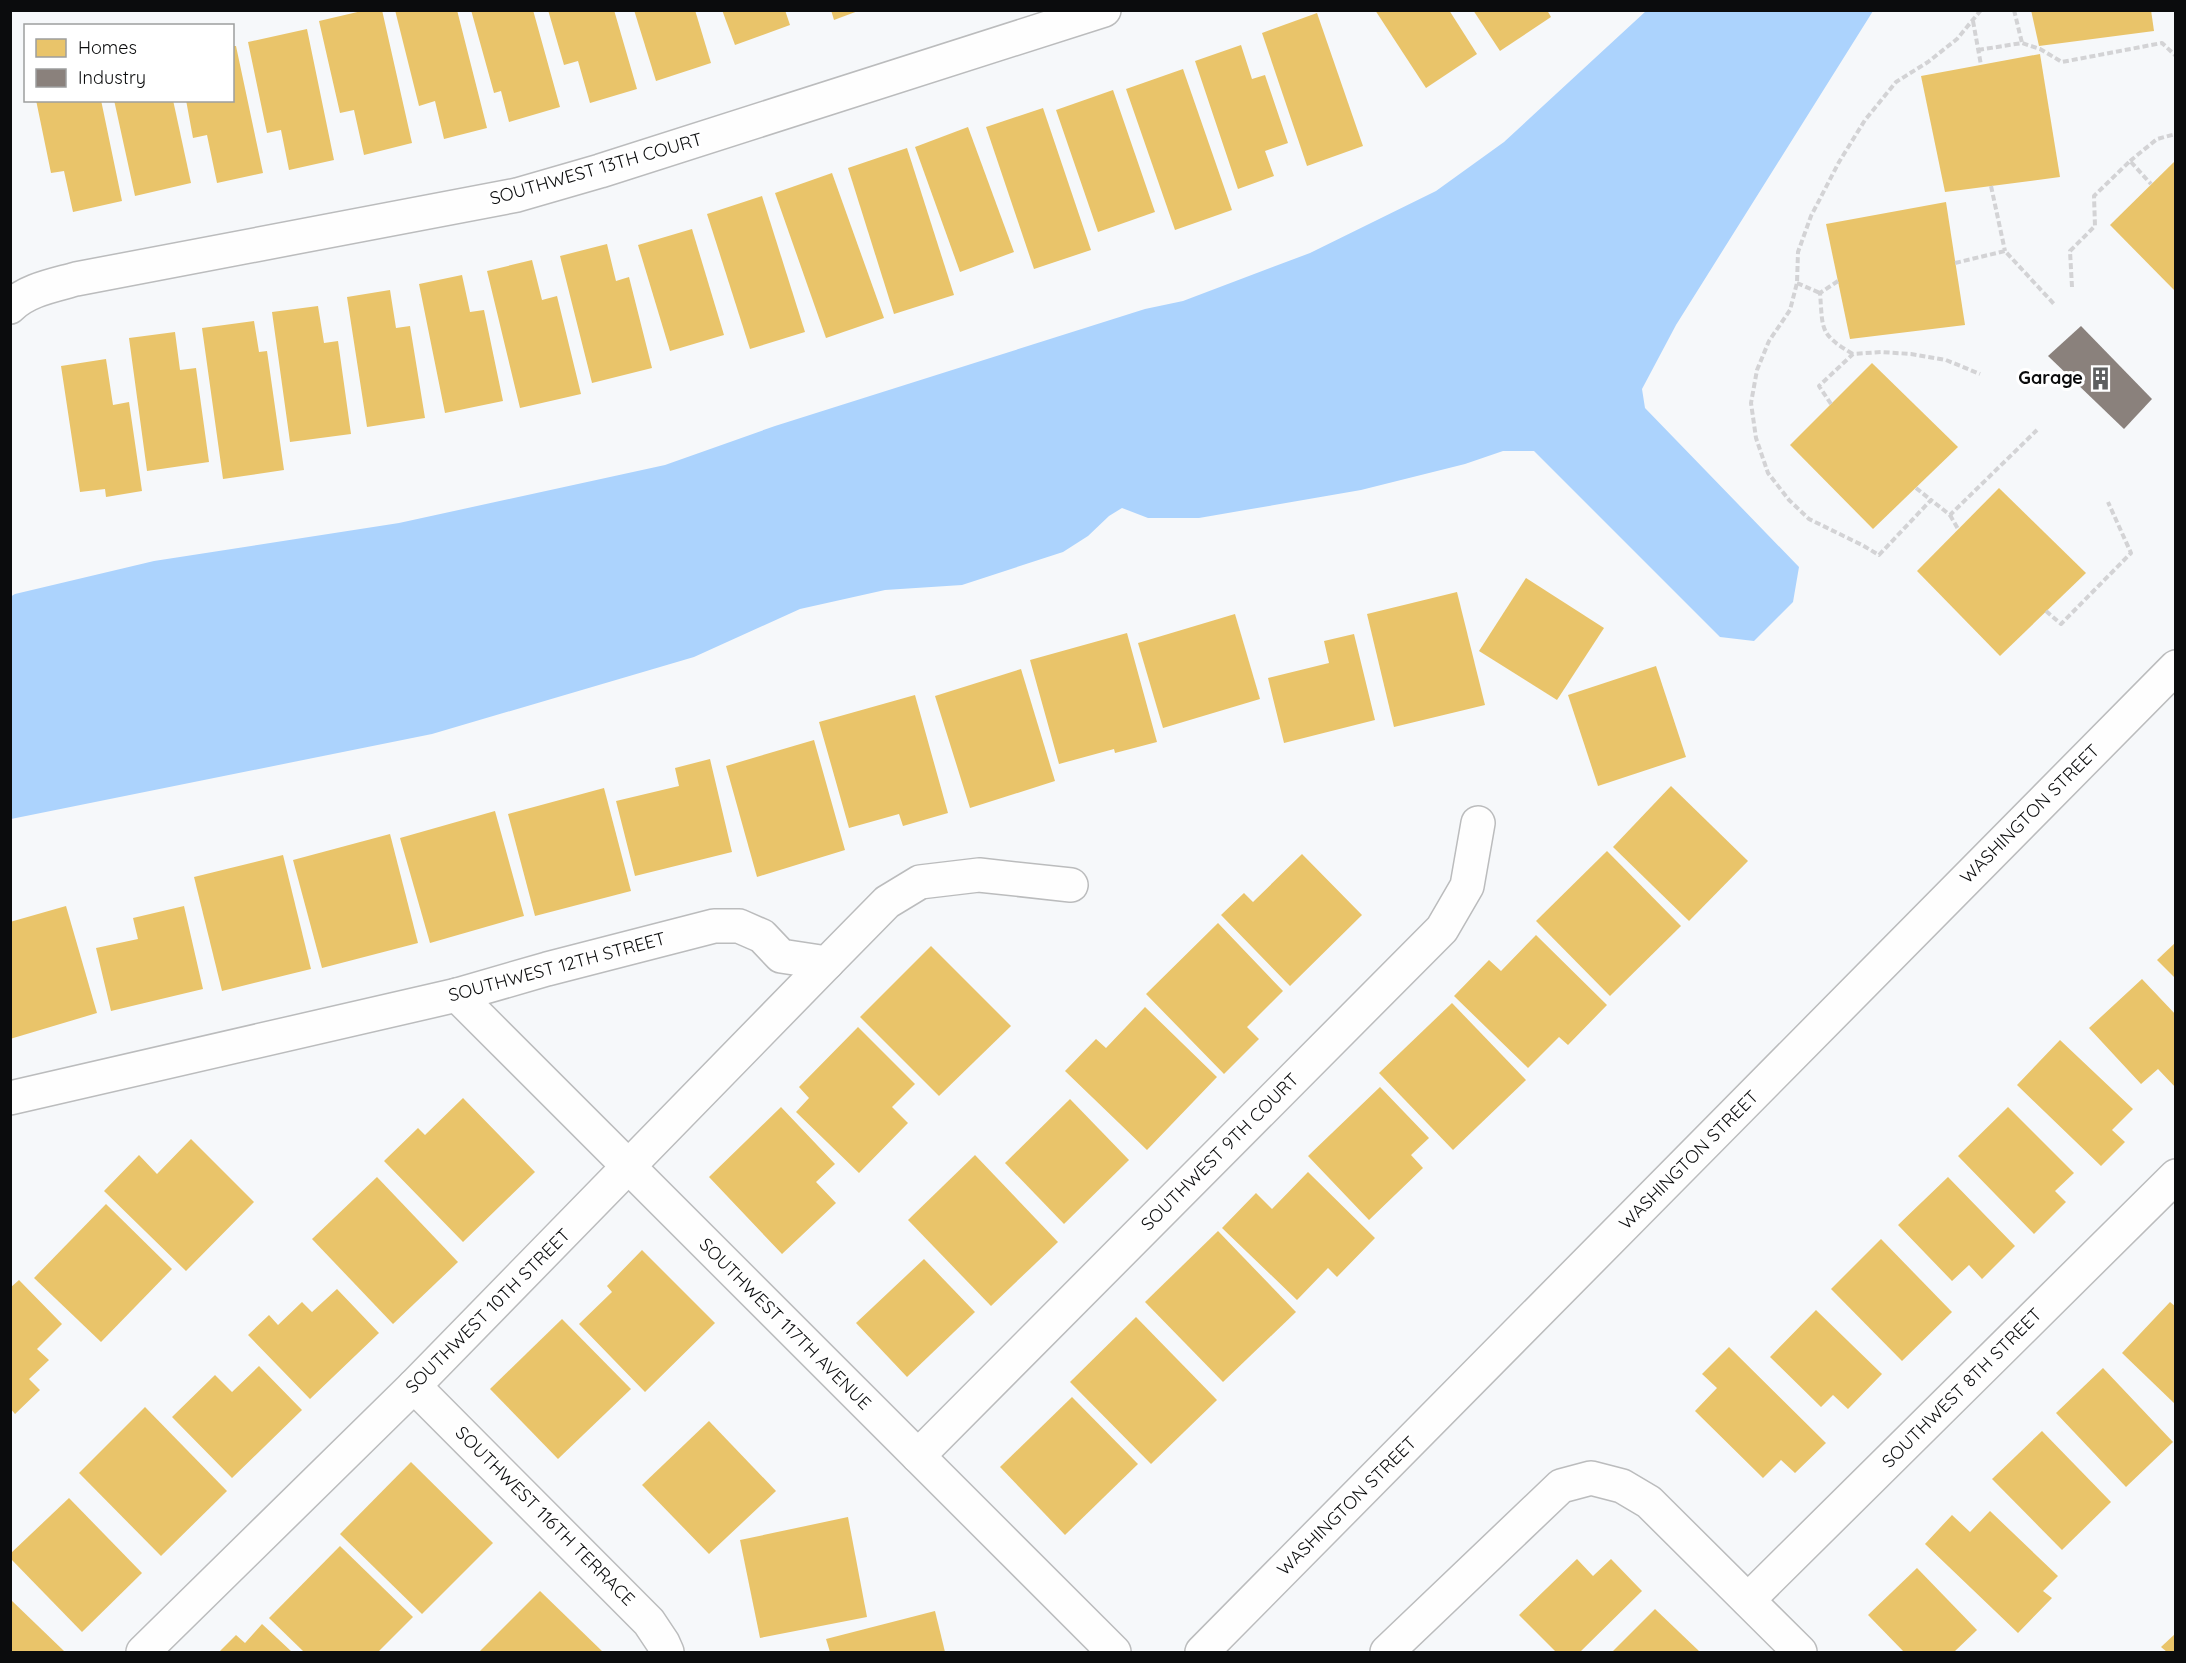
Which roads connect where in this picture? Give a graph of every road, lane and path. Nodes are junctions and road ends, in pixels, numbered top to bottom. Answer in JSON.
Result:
{"nodes":[{"id":1,"x":1104,"y":10,"type":"edge"},
{"id":2,"x":1981,"y":10,"type":"edge"},
{"id":3,"x":2014,"y":10,"type":"edge"},
{"id":4,"x":1973,"y":21,"type":"junction"},
{"id":5,"x":2022,"y":43,"type":"junction"},
{"id":6,"x":1978,"y":50,"type":"junction"},
{"id":7,"x":2175,"y":56,"type":"edge"},
{"id":8,"x":1981,"y":65,"type":"dead end"},
{"id":9,"x":2175,"y":134,"type":"edge"},
{"id":10,"x":2130,"y":161,"type":"junction"},
{"id":11,"x":2151,"y":184,"type":"dead end"},
{"id":12,"x":1991,"y":186,"type":"dead end"},
{"id":13,"x":2005,"y":252,"type":"junction"},
{"id":14,"x":1955,"y":263,"type":"dead end"},
{"id":15,"x":1838,"y":281,"type":"dead end"},
{"id":16,"x":1797,"y":283,"type":"junction"},
{"id":17,"x":2073,"y":287,"type":"dead end"},
{"id":18,"x":1820,"y":293,"type":"junction"},
{"id":19,"x":2054,"y":304,"type":"dead end"},
{"id":20,"x":10,"y":307,"type":"edge"},
{"id":21,"x":1853,"y":354,"type":"junction"},
{"id":22,"x":1980,"y":374,"type":"dead end"},
{"id":23,"x":1831,"y":404,"type":"dead end"},
{"id":24,"x":2037,"y":430,"type":"dead end"},
{"id":25,"x":1916,"y":488,"type":"dead end"},
{"id":26,"x":1931,"y":500,"type":"junction"},
{"id":27,"x":2108,"y":502,"type":"dead end"},
{"id":28,"x":1950,"y":515,"type":"junction"},
{"id":29,"x":1958,"y":530,"type":"dead end"},
{"id":30,"x":2046,"y":611,"type":"dead end"},
{"id":31,"x":2175,"y":667,"type":"edge"},
{"id":32,"x":1478,"y":823,"type":"dead end"},
{"id":33,"x":1071,"y":885,"type":"dead end"},
{"id":34,"x":827,"y":963,"type":"junction"},
{"id":35,"x":457,"y":995,"type":"junction"},
{"id":36,"x":10,"y":1098,"type":"edge"},
{"id":37,"x":628,"y":1167,"type":"junction"},
{"id":38,"x":2175,"y":1176,"type":"edge"},
{"id":39,"x":414,"y":1386,"type":"junction"},
{"id":40,"x":918,"y":1456,"type":"junction"},
{"id":41,"x":1748,"y":1600,"type":"junction"},
{"id":42,"x":143,"y":1653,"type":"edge"},
{"id":43,"x":667,"y":1653,"type":"edge"},
{"id":44,"x":1114,"y":1653,"type":"edge"},
{"id":45,"x":1202,"y":1653,"type":"edge"},
{"id":46,"x":1387,"y":1653,"type":"edge"},
{"id":47,"x":1800,"y":1653,"type":"edge"}],
"edges":[{"from":1,"to":20,"type":"street","name":"SOUTHWEST 13TH COURT"},
{"from":2,"to":4,"type":"path"},
{"from":3,"to":5,"type":"path"},
{"from":4,"to":6,"type":"path"},
{"from":4,"to":16,"type":"path"},
{"from":5,"to":6,"type":"path"},
{"from":5,"to":7,"type":"path"},
{"from":6,"to":8,"type":"path"},
{"from":9,"to":10,"type":"path"},
{"from":10,"to":11,"type":"path"},
{"from":10,"to":17,"type":"path"},
{"from":12,"to":13,"type":"path"},
{"from":13,"to":14,"type":"path"},
{"from":13,"to":19,"type":"path"},
{"from":15,"to":18,"type":"path"},
{"from":16,"to":18,"type":"path"},
{"from":16,"to":26,"type":"path"},
{"from":18,"to":21,"type":"path"},
{"from":21,"to":22,"type":"path"},
{"from":21,"to":23,"type":"path"},
{"from":24,"to":28,"type":"path"},
{"from":25,"to":26,"type":"path"},
{"from":26,"to":28,"type":"path"},
{"from":27,"to":30,"type":"path"},
{"from":28,"to":29,"type":"path"},
{"from":31,"to":45,"type":"street","name":"WASHINGTON STREET"},
{"from":32,"to":40,"type":"street","name":"SOUTHWEST 9TH COURT"},
{"from":33,"to":34,"type":"street"},
{"from":34,"to":35,"type":"street","name":"SOUTHWEST 12TH STREET"},
{"from":34,"to":37,"type":"street","name":"SOUTHWEST 10TH STREET"},
{"from":35,"to":36,"type":"street","name":"SOUTHWEST 12TH STREET"},
{"from":35,"to":37,"type":"street","name":"SOUTHWEST 117TH AVENUE"},
{"from":37,"to":39,"type":"street","name":"SOUTHWEST 10TH STREET"},
{"from":37,"to":40,"type":"street","name":"SOUTHWEST 117TH AVENUE"},
{"from":38,"to":41,"type":"street","name":"SOUTHWEST 8TH STREET"},
{"from":39,"to":42,"type":"street","name":"SOUTHWEST 10TH STREET"},
{"from":39,"to":43,"type":"street","name":"SOUTHWEST 116TH TERRACE"},
{"from":40,"to":44,"type":"street","name":"SOUTHWEST 117TH AVENUE"},
{"from":41,"to":46,"type":"street"},
{"from":41,"to":47,"type":"street"}]}
